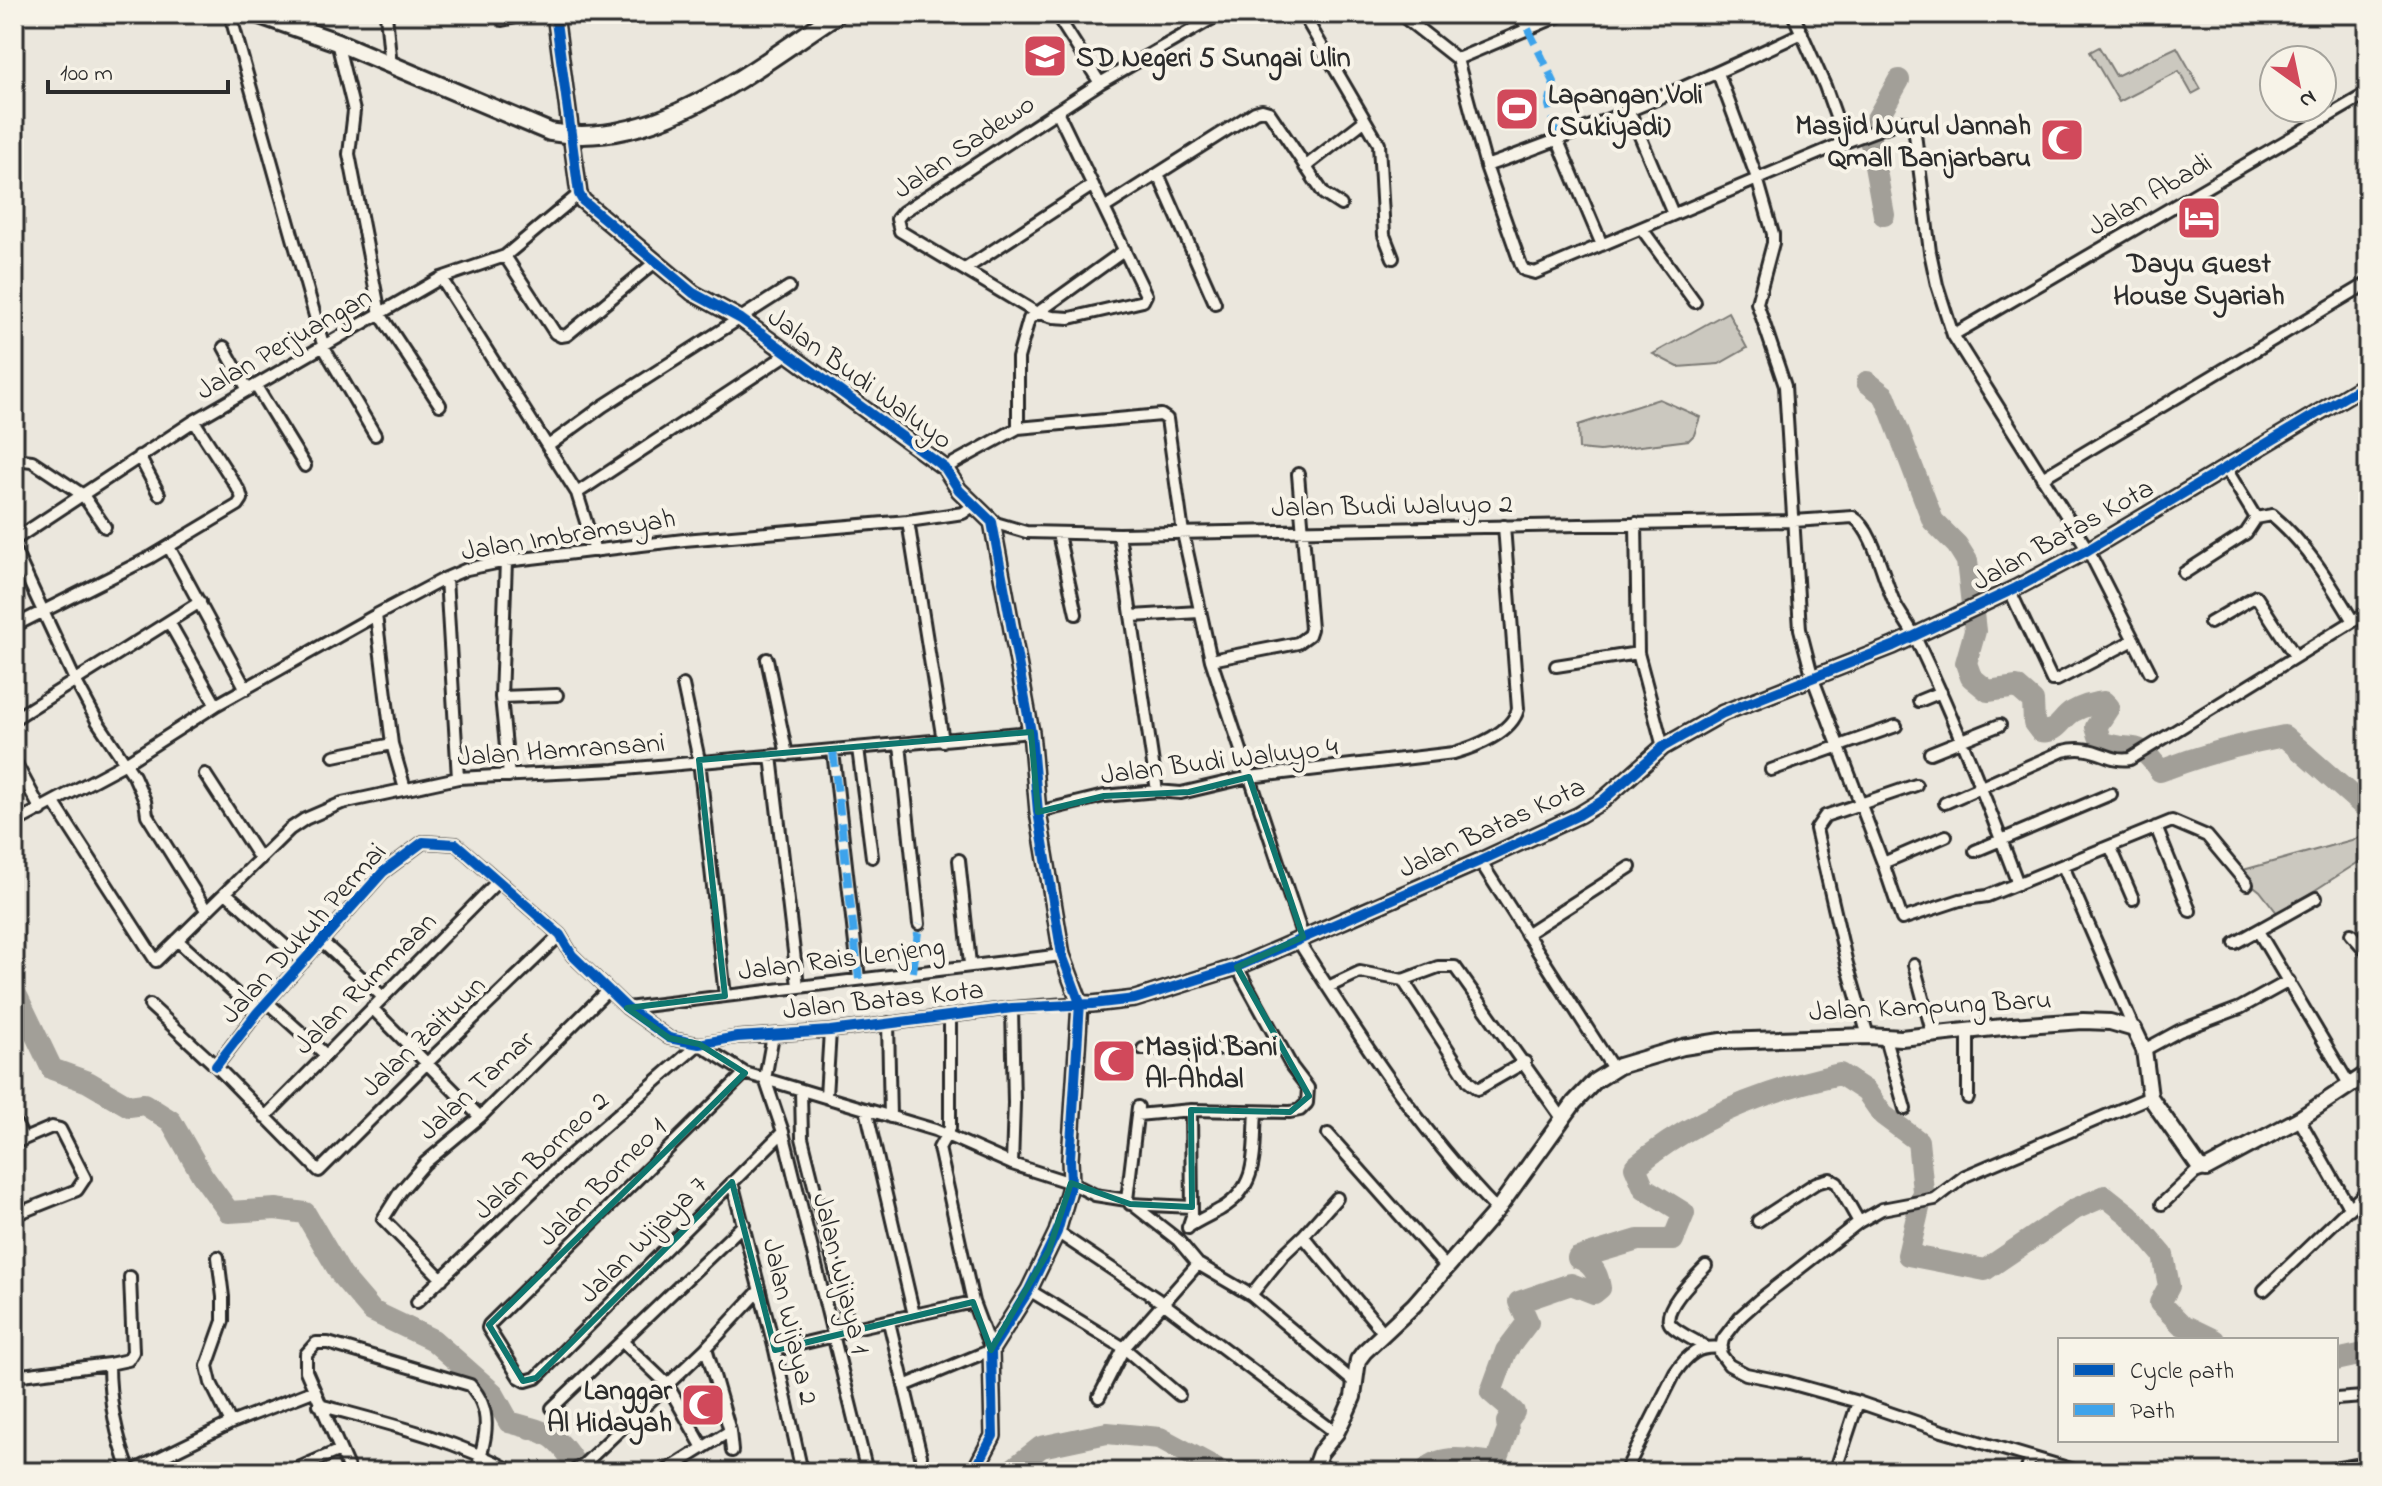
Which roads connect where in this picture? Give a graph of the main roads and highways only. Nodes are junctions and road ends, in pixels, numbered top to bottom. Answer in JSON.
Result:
{"nodes":[{"id":1,"x":257,"y":14,"type":"edge"},
{"id":2,"x":837,"y":14,"type":"edge"}],
"edges":[{"from":1,"to":2,"type":"main road"}]}
